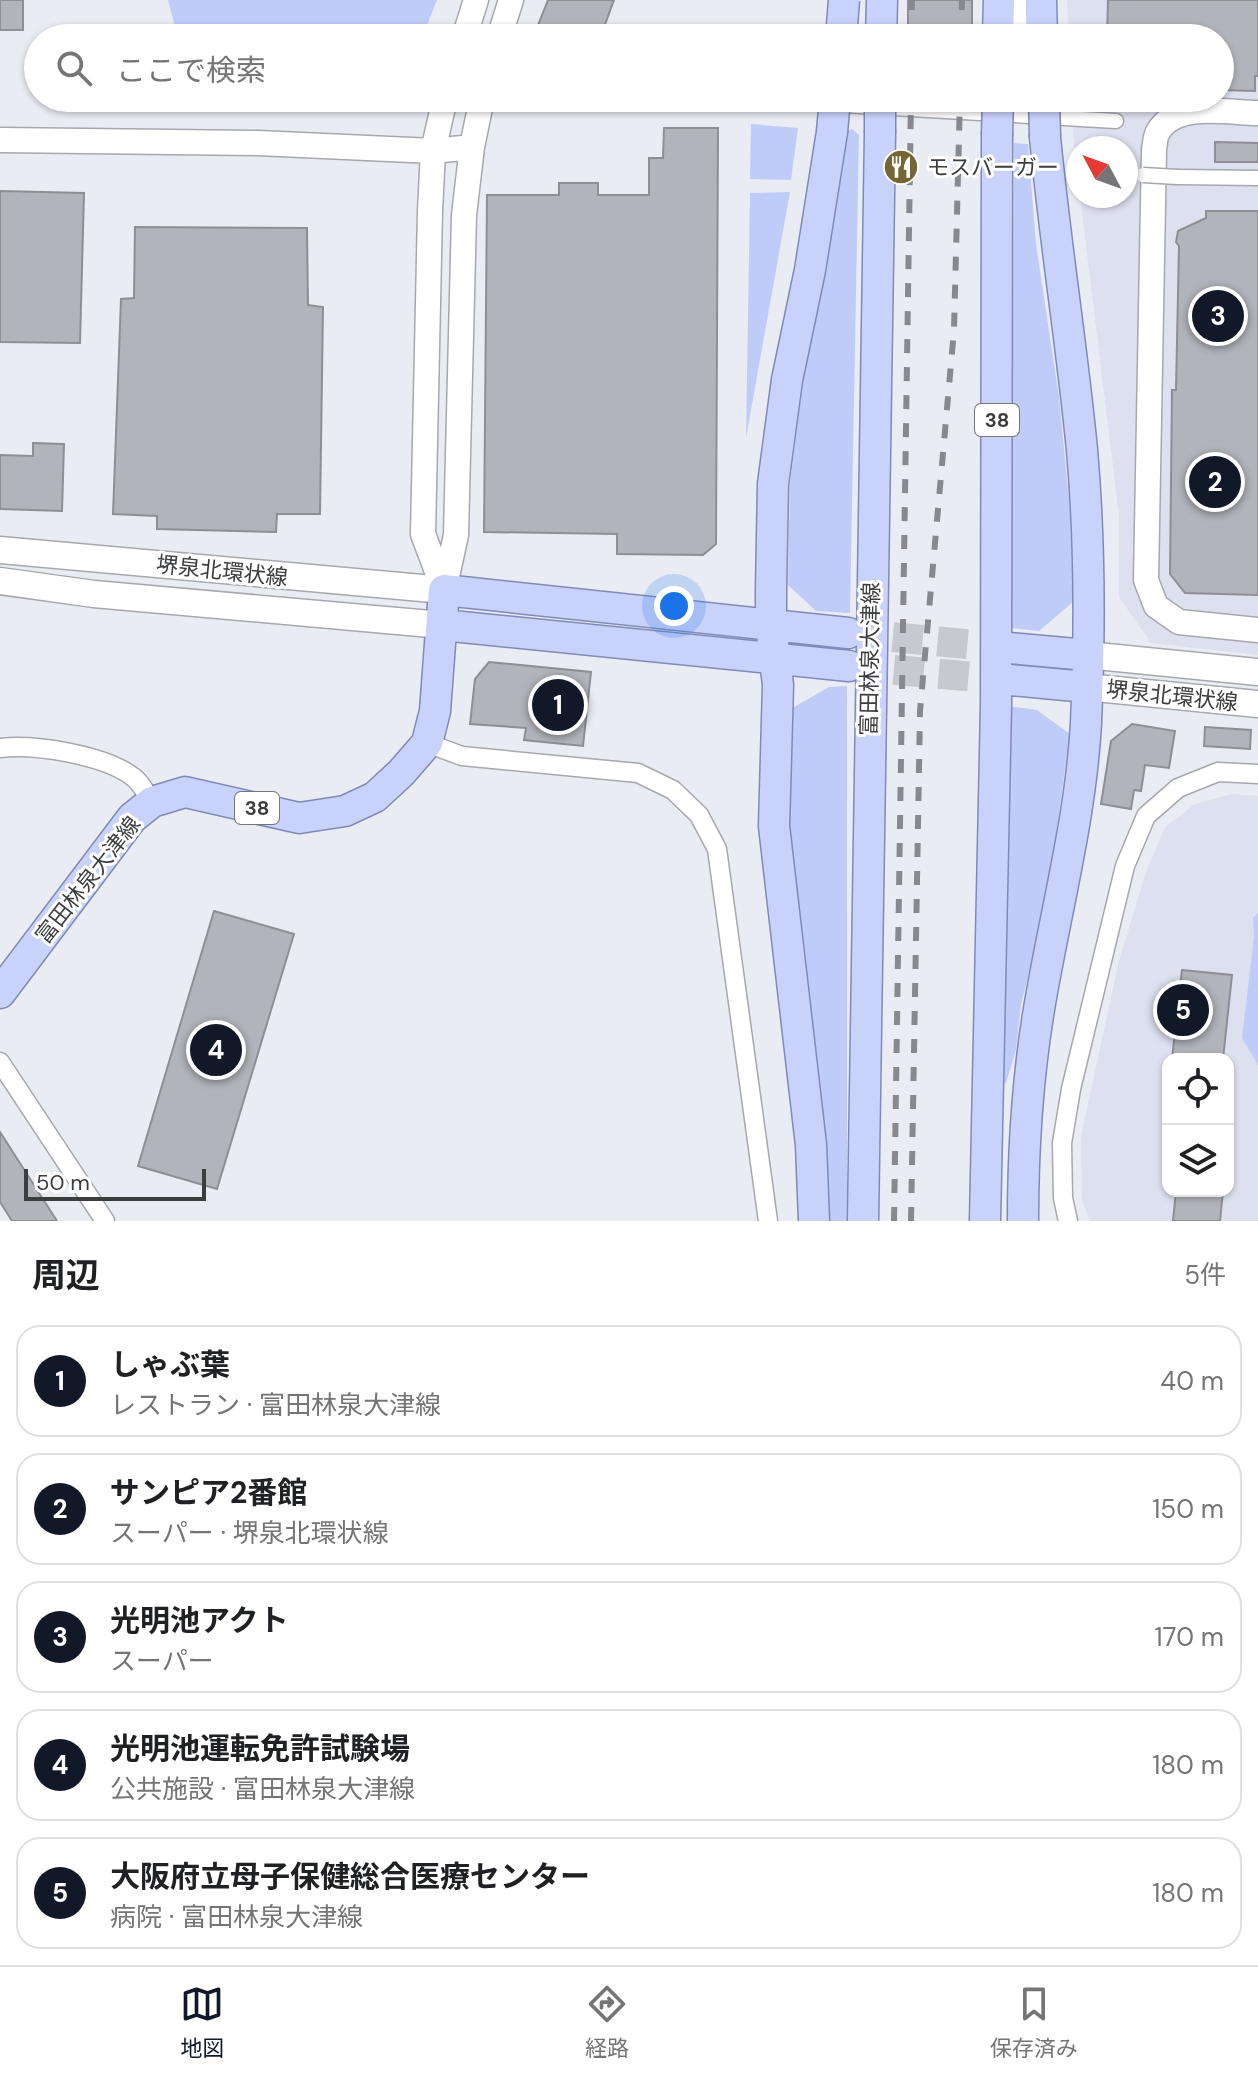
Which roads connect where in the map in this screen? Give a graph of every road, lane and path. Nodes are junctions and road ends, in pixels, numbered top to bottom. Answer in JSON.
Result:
{"nodes":[{"id":1,"x":476,"y":0,"type":"edge"},
{"id":2,"x":511,"y":0,"type":"edge"},
{"id":3,"x":859,"y":0,"type":"edge"},
{"id":4,"x":882,"y":0,"type":"edge"},
{"id":5,"x":999,"y":0,"type":"edge"},
{"id":6,"x":1019,"y":0,"type":"edge"},
{"id":7,"x":1041,"y":0,"type":"edge"},
{"id":8,"x":836,"y":18,"type":"edge"},
{"id":9,"x":468,"y":24,"type":"edge"},
{"id":10,"x":503,"y":24,"type":"edge"},
{"id":11,"x":881,"y":24,"type":"edge"},
{"id":12,"x":1013,"y":24,"type":"edge"},
{"id":13,"x":1020,"y":24,"type":"edge"},
{"id":14,"x":1027,"y":24,"type":"edge"},
{"id":15,"x":442,"y":112,"type":"edge"},
{"id":16,"x":479,"y":112,"type":"edge"},
{"id":17,"x":834,"y":112,"type":"edge"},
{"id":18,"x":880,"y":112,"type":"edge"},
{"id":19,"x":962,"y":112,"type":"edge"},
{"id":20,"x":998,"y":112,"type":"edge"},
{"id":21,"x":1044,"y":112,"type":"edge"},
{"id":22,"x":1258,"y":113,"type":"edge"},
{"id":23,"x":1116,"y":121,"type":"dead end"},
{"id":24,"x":0,"y":140,"type":"edge"},
{"id":25,"x":472,"y":147,"type":"junction"},
{"id":26,"x":433,"y":151,"type":"junction"},
{"id":27,"x":1143,"y":175,"type":"dead end"},
{"id":28,"x":1258,"y":178,"type":"edge"},
{"id":29,"x":0,"y":550,"type":"edge"},
{"id":30,"x":0,"y":581,"type":"edge"},
{"id":31,"x":444,"y":590,"type":"junction"},
{"id":32,"x":442,"y":625,"type":"junction"},
{"id":33,"x":771,"y":626,"type":"junction"},
{"id":34,"x":1258,"y":630,"type":"edge"},
{"id":35,"x":848,"y":633,"type":"tunnel mouth"},
{"id":36,"x":1009,"y":648,"type":"tunnel mouth"},
{"id":37,"x":1087,"y":655,"type":"junction"},
{"id":38,"x":777,"y":660,"type":"junction"},
{"id":39,"x":849,"y":666,"type":"tunnel mouth"},
{"id":40,"x":1258,"y":672,"type":"edge"},
{"id":41,"x":1010,"y":680,"type":"tunnel mouth"},
{"id":42,"x":1086,"y":687,"type":"junction"},
{"id":43,"x":1258,"y":704,"type":"edge"},
{"id":44,"x":427,"y":743,"type":"junction"},
{"id":45,"x":0,"y":748,"type":"edge"},
{"id":46,"x":1258,"y":774,"type":"edge"},
{"id":47,"x":152,"y":802,"type":"junction"},
{"id":48,"x":0,"y":993,"type":"edge"},
{"id":49,"x":0,"y":1062,"type":"edge"},
{"id":50,"x":105,"y":1221,"type":"edge"},
{"id":51,"x":768,"y":1221,"type":"edge"},
{"id":52,"x":814,"y":1221,"type":"edge"},
{"id":53,"x":863,"y":1221,"type":"edge"},
{"id":54,"x":985,"y":1221,"type":"edge"},
{"id":55,"x":1023,"y":1221,"type":"edge"},
{"id":56,"x":1068,"y":1221,"type":"edge"}],
"edges":[{"from":1,"to":9,"type":"street"},
{"from":2,"to":10,"type":"street"},
{"from":3,"to":8,"type":"street"},
{"from":4,"to":11,"type":"main road"},
{"from":5,"to":12,"type":"main road"},
{"from":6,"to":13,"type":"street"},
{"from":7,"to":14,"type":"main road"},
{"from":15,"to":26,"type":"street"},
{"from":16,"to":25,"type":"street"},
{"from":17,"to":33,"type":"main road","bridge":true},
{"from":18,"to":53,"type":"main road","name":"富田林泉大津線","bridge":true},
{"from":19,"to":23,"type":"street"},
{"from":20,"to":54,"type":"main road","number":"38","bridge":true},
{"from":21,"to":37,"type":"main road","bridge":true},
{"from":22,"to":34,"type":"street"},
{"from":24,"to":26,"type":"street"},
{"from":25,"to":26,"type":"street"},
{"from":25,"to":31,"type":"street"},
{"from":26,"to":31,"type":"street"},
{"from":27,"to":28,"type":"street","bridge":true},
{"from":29,"to":31,"type":"main road","name":"堺泉北環状線"},
{"from":30,"to":32,"type":"main road","name":"堺泉北環状線"},
{"from":31,"to":32,"type":"main road","name":"富田林泉大津線","number":"38"},
{"from":31,"to":33,"type":"main road","name":"富田林泉大津線"},
{"from":32,"to":38,"type":"main road","name":"富田林泉大津線"},
{"from":32,"to":44,"type":"main road","name":"富田林泉大津線","number":"38"},
{"from":33,"to":35,"type":"main road","name":"富田林泉大津線"},
{"from":33,"to":38,"type":"main road"},
{"from":36,"to":37,"type":"main road"},
{"from":37,"to":40,"type":"main road","name":"堺泉北環状線"},
{"from":37,"to":42,"type":"main road"},
{"from":38,"to":39,"type":"main road","name":"富田林泉大津線"},
{"from":38,"to":52,"type":"main road"},
{"from":41,"to":42,"type":"main road"},
{"from":42,"to":43,"type":"main road","name":"堺泉北環状線"},
{"from":42,"to":55,"type":"main road"},
{"from":44,"to":47,"type":"main road","name":"富田林泉大津線","number":"38"},
{"from":44,"to":51,"type":"street"},
{"from":45,"to":47,"type":"street"},
{"from":46,"to":56,"type":"street"},
{"from":47,"to":48,"type":"main road","name":"富田林泉大津線"},
{"from":49,"to":50,"type":"street"}]}
